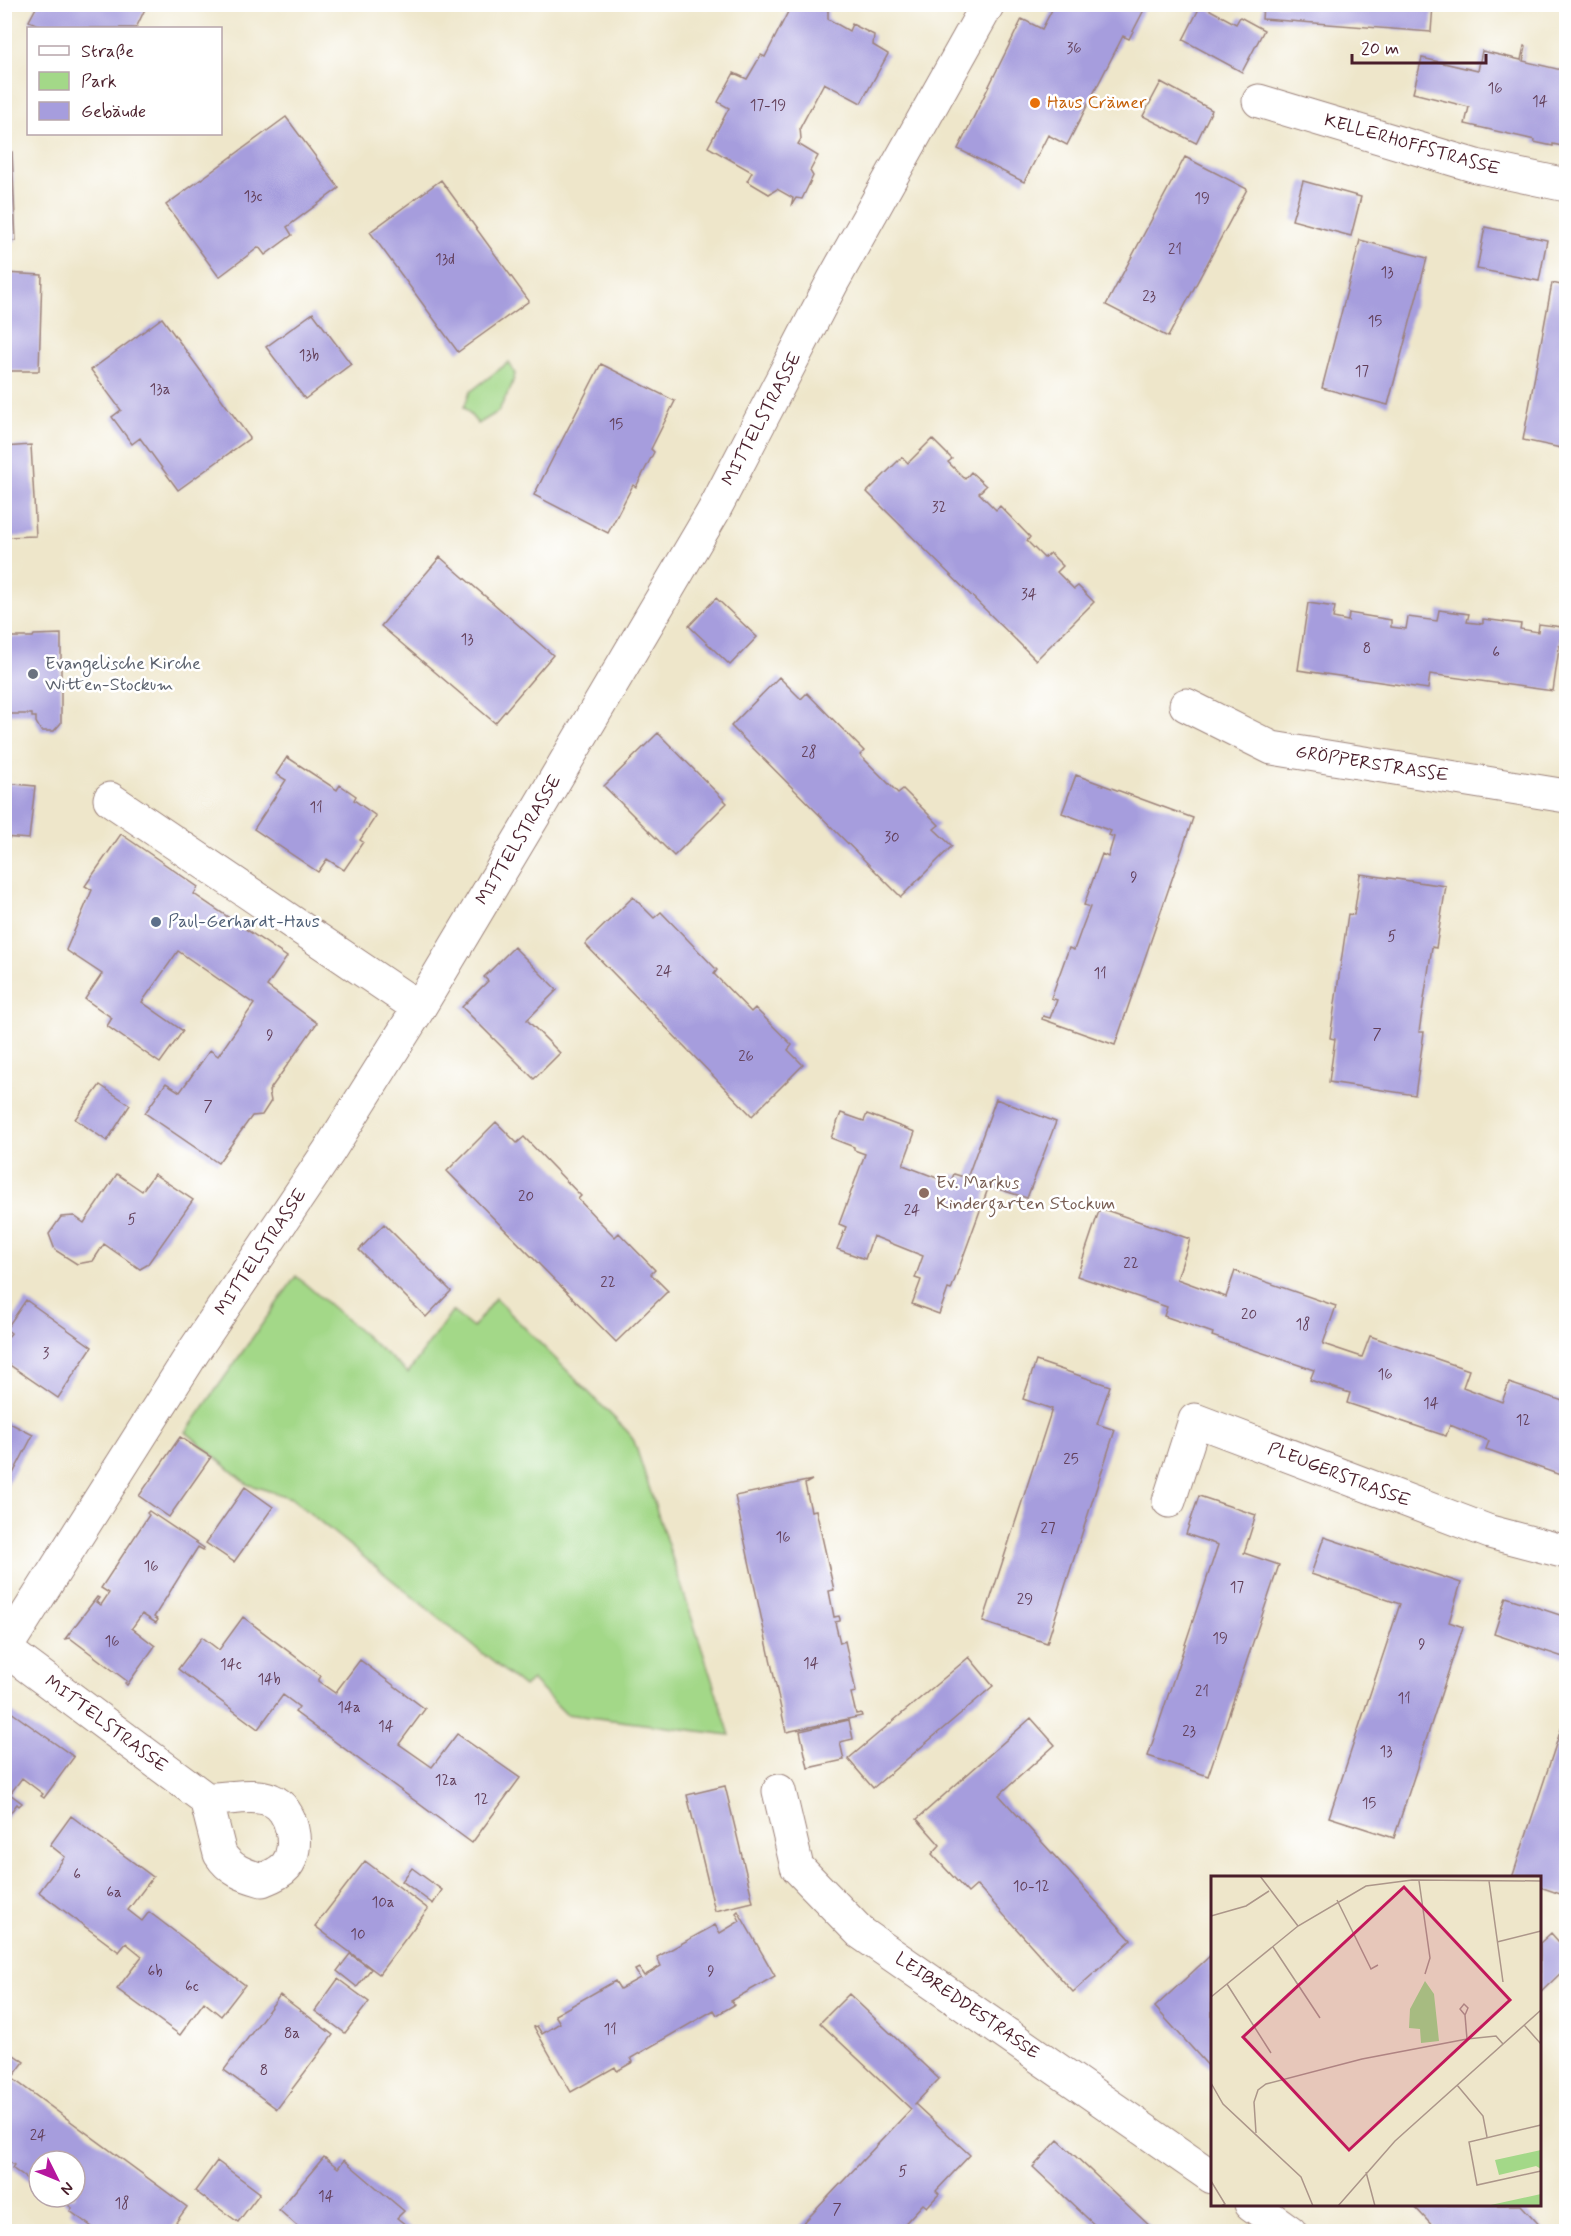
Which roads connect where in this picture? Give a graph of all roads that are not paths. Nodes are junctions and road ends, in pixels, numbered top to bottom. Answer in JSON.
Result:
{"nodes":[{"id":1,"x":988,"y":4,"type":"edge"},
{"id":2,"x":1259,"y":101,"type":"dead end"},
{"id":3,"x":1566,"y":185,"type":"edge"},
{"id":4,"x":1186,"y":705,"type":"dead end"},
{"id":5,"x":1566,"y":796,"type":"edge"},
{"id":6,"x":110,"y":799,"type":"dead end"},
{"id":7,"x":418,"y":1008,"type":"junction"},
{"id":8,"x":1169,"y":1501,"type":"dead end"},
{"id":9,"x":1566,"y":1552,"type":"edge"},
{"id":10,"x":5,"y":1651,"type":"edge"},
{"id":11,"x":779,"y":1791,"type":"dead end"},
{"id":12,"x":206,"y":1799,"type":"dead end"},
{"id":13,"x":1211,"y":2176,"type":"edge"},
{"id":14,"x":1252,"y":2206,"type":"edge"},
{"id":15,"x":1290,"y":2232,"type":"edge"}],
"edges":[{"from":1,"to":7,"type":"street","name":"MITTELSTRASSE"},
{"from":2,"to":3,"type":"street","name":"KELLERHOFFSTRASSE"},
{"from":4,"to":5,"type":"street","name":"GRÖPPERSTRASSE"},
{"from":6,"to":7,"type":"street"},
{"from":7,"to":10,"type":"street","name":"MITTELSTRASSE"},
{"from":8,"to":9,"type":"street","name":"PLEUGERSTRASSE"},
{"from":10,"to":12,"type":"street","name":"MITTELSTRASSE"},
{"from":11,"to":13,"type":"street","name":"LEIBREDDESTRASSE"},
{"from":14,"to":15,"type":"street"}]}
